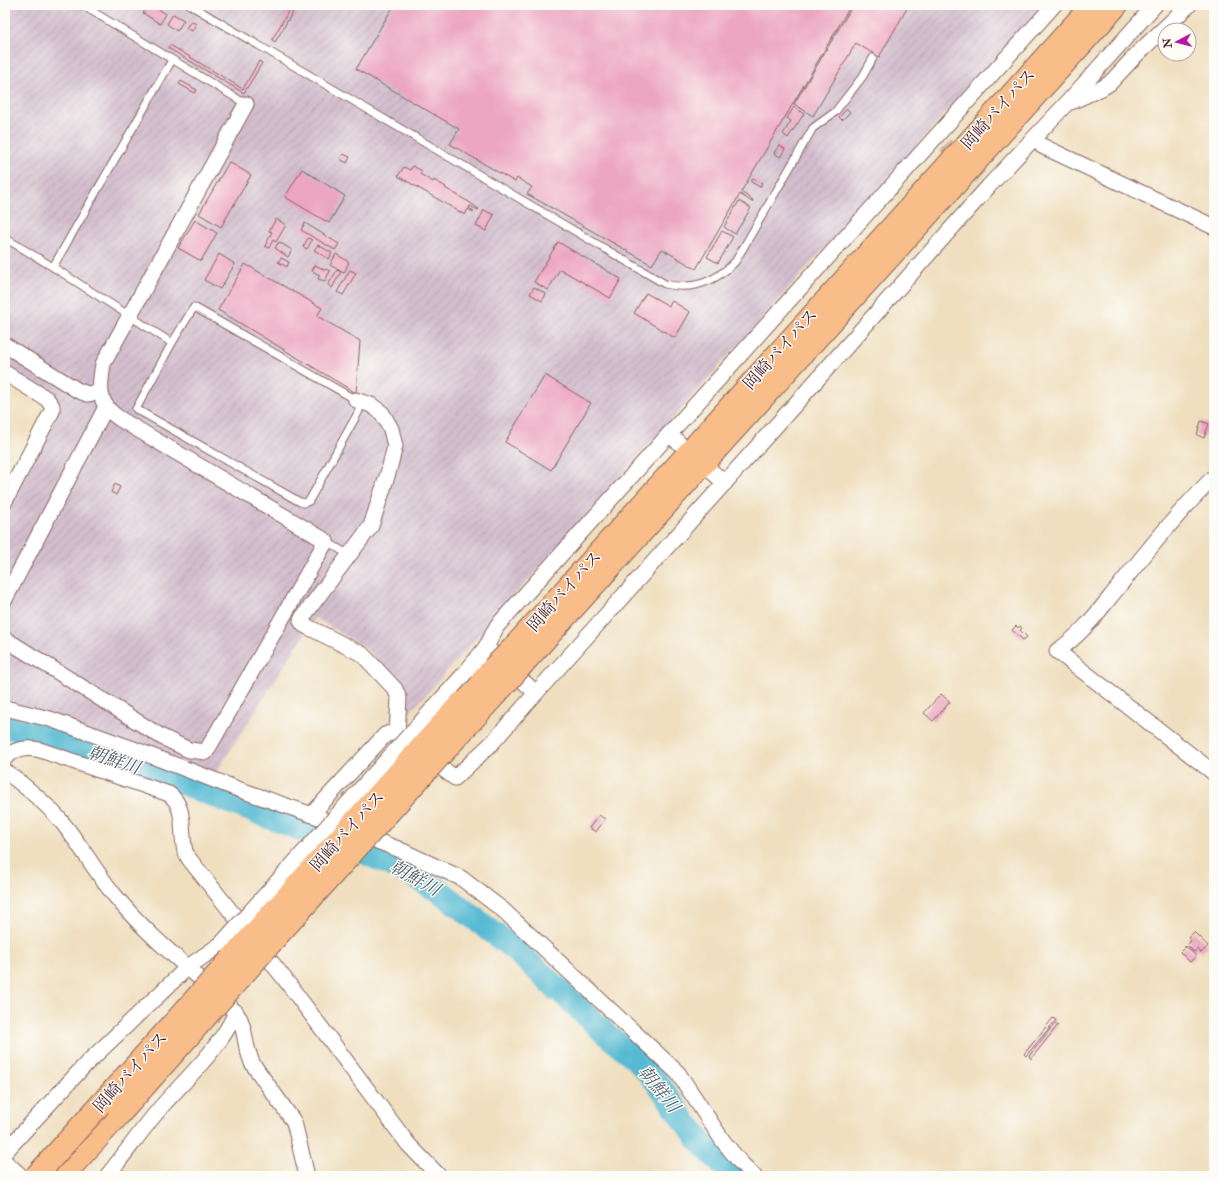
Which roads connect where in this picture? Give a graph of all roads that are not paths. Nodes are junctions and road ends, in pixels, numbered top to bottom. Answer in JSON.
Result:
{"nodes":[{"id":1,"x":82,"y":5,"type":"edge"},
{"id":2,"x":190,"y":5,"type":"edge"},
{"id":3,"x":1054,"y":5,"type":"edge"},
{"id":4,"x":1086,"y":5,"type":"edge"},
{"id":5,"x":1092,"y":5,"type":"edge"},
{"id":6,"x":1118,"y":5,"type":"edge"},
{"id":7,"x":1133,"y":5,"type":"edge"},
{"id":8,"x":1155,"y":5,"type":"edge"},
{"id":9,"x":1189,"y":5,"type":"edge"},
{"id":10,"x":1069,"y":30,"type":"junction"},
{"id":11,"x":873,"y":58,"type":"dead end"},
{"id":12,"x":172,"y":60,"type":"junction"},
{"id":13,"x":1036,"y":96,"type":"junction"},
{"id":14,"x":246,"y":104,"type":"joint"},
{"id":15,"x":1066,"y":104,"type":"junction"},
{"id":16,"x":1042,"y":146,"type":"dead end"},
{"id":17,"x":1214,"y":227,"type":"edge"},
{"id":18,"x":5,"y":238,"type":"edge"},
{"id":19,"x":53,"y":267,"type":"junction"},
{"id":20,"x":130,"y":315,"type":"junction"},
{"id":21,"x":172,"y":343,"type":"junction"},
{"id":22,"x":5,"y":345,"type":"edge"},
{"id":23,"x":5,"y":374,"type":"edge"},
{"id":24,"x":100,"y":392,"type":"junction"},
{"id":25,"x":356,"y":400,"type":"junction"},
{"id":26,"x":106,"y":407,"type":"junction"},
{"id":27,"x":710,"y":470,"type":"dead end"},
{"id":28,"x":1214,"y":477,"type":"edge"},
{"id":29,"x":725,"y":483,"type":"junction"},
{"id":30,"x":5,"y":501,"type":"edge"},
{"id":31,"x":326,"y":541,"type":"junction"},
{"id":32,"x":349,"y":555,"type":"junction"},
{"id":33,"x":5,"y":599,"type":"edge"},
{"id":34,"x":5,"y":639,"type":"edge"},
{"id":35,"x":486,"y":647,"type":"junction"},
{"id":36,"x":516,"y":658,"type":"junction"},
{"id":37,"x":536,"y":693,"type":"junction"},
{"id":38,"x":5,"y":708,"type":"edge"},
{"id":39,"x":469,"y":710,"type":"junction"},
{"id":40,"x":397,"y":734,"type":"junction"},
{"id":41,"x":5,"y":758,"type":"edge"},
{"id":42,"x":5,"y":771,"type":"edge"},
{"id":43,"x":1214,"y":773,"type":"edge"},
{"id":44,"x":312,"y":814,"type":"junction"},
{"id":45,"x":188,"y":967,"type":"junction"},
{"id":46,"x":236,"y":1012,"type":"junction"},
{"id":47,"x":163,"y":1035,"type":"junction"},
{"id":48,"x":119,"y":1115,"type":"junction"},
{"id":49,"x":5,"y":1152,"type":"edge"},
{"id":50,"x":5,"y":1162,"type":"edge"},
{"id":51,"x":20,"y":1176,"type":"edge"},
{"id":52,"x":36,"y":1176,"type":"edge"},
{"id":53,"x":64,"y":1176,"type":"edge"},
{"id":54,"x":76,"y":1176,"type":"edge"},
{"id":55,"x":107,"y":1176,"type":"edge"},
{"id":56,"x":307,"y":1176,"type":"edge"},
{"id":57,"x":439,"y":1176,"type":"edge"},
{"id":58,"x":754,"y":1176,"type":"edge"}],
"edges":[{"from":1,"to":12,"type":"lane"},
{"from":2,"to":11,"type":"lane"},
{"from":3,"to":35,"type":"street"},
{"from":4,"to":10,"type":"highway"},
{"from":5,"to":10,"type":"highway","name":"岡崎バイパス"},
{"from":6,"to":13,"type":"highway","name":"岡崎バイパス"},
{"from":7,"to":13,"type":"highway"},
{"from":8,"to":15,"type":"street"},
{"from":9,"to":15,"type":"street"},
{"from":10,"to":36,"type":"highway","name":"岡崎バイパス"},
{"from":12,"to":14,"type":"lane"},
{"from":12,"to":19,"type":"lane"},
{"from":13,"to":36,"type":"highway","name":"岡崎バイパス"},
{"from":14,"to":20,"type":"street"},
{"from":15,"to":29,"type":"street"},
{"from":16,"to":17,"type":"street"},
{"from":18,"to":19,"type":"lane"},
{"from":19,"to":20,"type":"lane"},
{"from":20,"to":21,"type":"lane"},
{"from":20,"to":24,"type":"street"},
{"from":21,"to":25,"type":"lane"},
{"from":21,"to":25,"type":"lane"},
{"from":22,"to":24,"type":"street"},
{"from":23,"to":30,"type":"street"},
{"from":24,"to":26,"type":"street"},
{"from":25,"to":32,"type":"street"},
{"from":26,"to":31,"type":"street"},
{"from":26,"to":33,"type":"street"},
{"from":27,"to":29,"type":"street"},
{"from":28,"to":43,"type":"street"},
{"from":29,"to":37,"type":"street"},
{"from":31,"to":32,"type":"lane"},
{"from":31,"to":34,"type":"street"},
{"from":32,"to":40,"type":"street"},
{"from":35,"to":37,"type":"street"},
{"from":35,"to":45,"type":"street","bridge":true},
{"from":36,"to":39,"type":"highway","name":"岡崎バイパス","bridge":true},
{"from":37,"to":40,"type":"street"},
{"from":38,"to":44,"type":"street"},
{"from":39,"to":47,"type":"highway","name":"岡崎バイパス","bridge":true},
{"from":39,"to":48,"type":"highway","name":"岡崎バイパス","bridge":true},
{"from":40,"to":44,"type":"street"},
{"from":41,"to":57,"type":"street"},
{"from":42,"to":45,"type":"street"},
{"from":44,"to":58,"type":"street"},
{"from":45,"to":46,"type":"street"},
{"from":45,"to":49,"type":"street"},
{"from":46,"to":55,"type":"street"},
{"from":46,"to":56,"type":"street"},
{"from":47,"to":51,"type":"highway","bridge":true},
{"from":47,"to":52,"type":"highway","name":"岡崎バイパス","bridge":true},
{"from":48,"to":53,"type":"highway"},
{"from":48,"to":54,"type":"highway"},
{"from":50,"to":51,"type":"street"}]}
